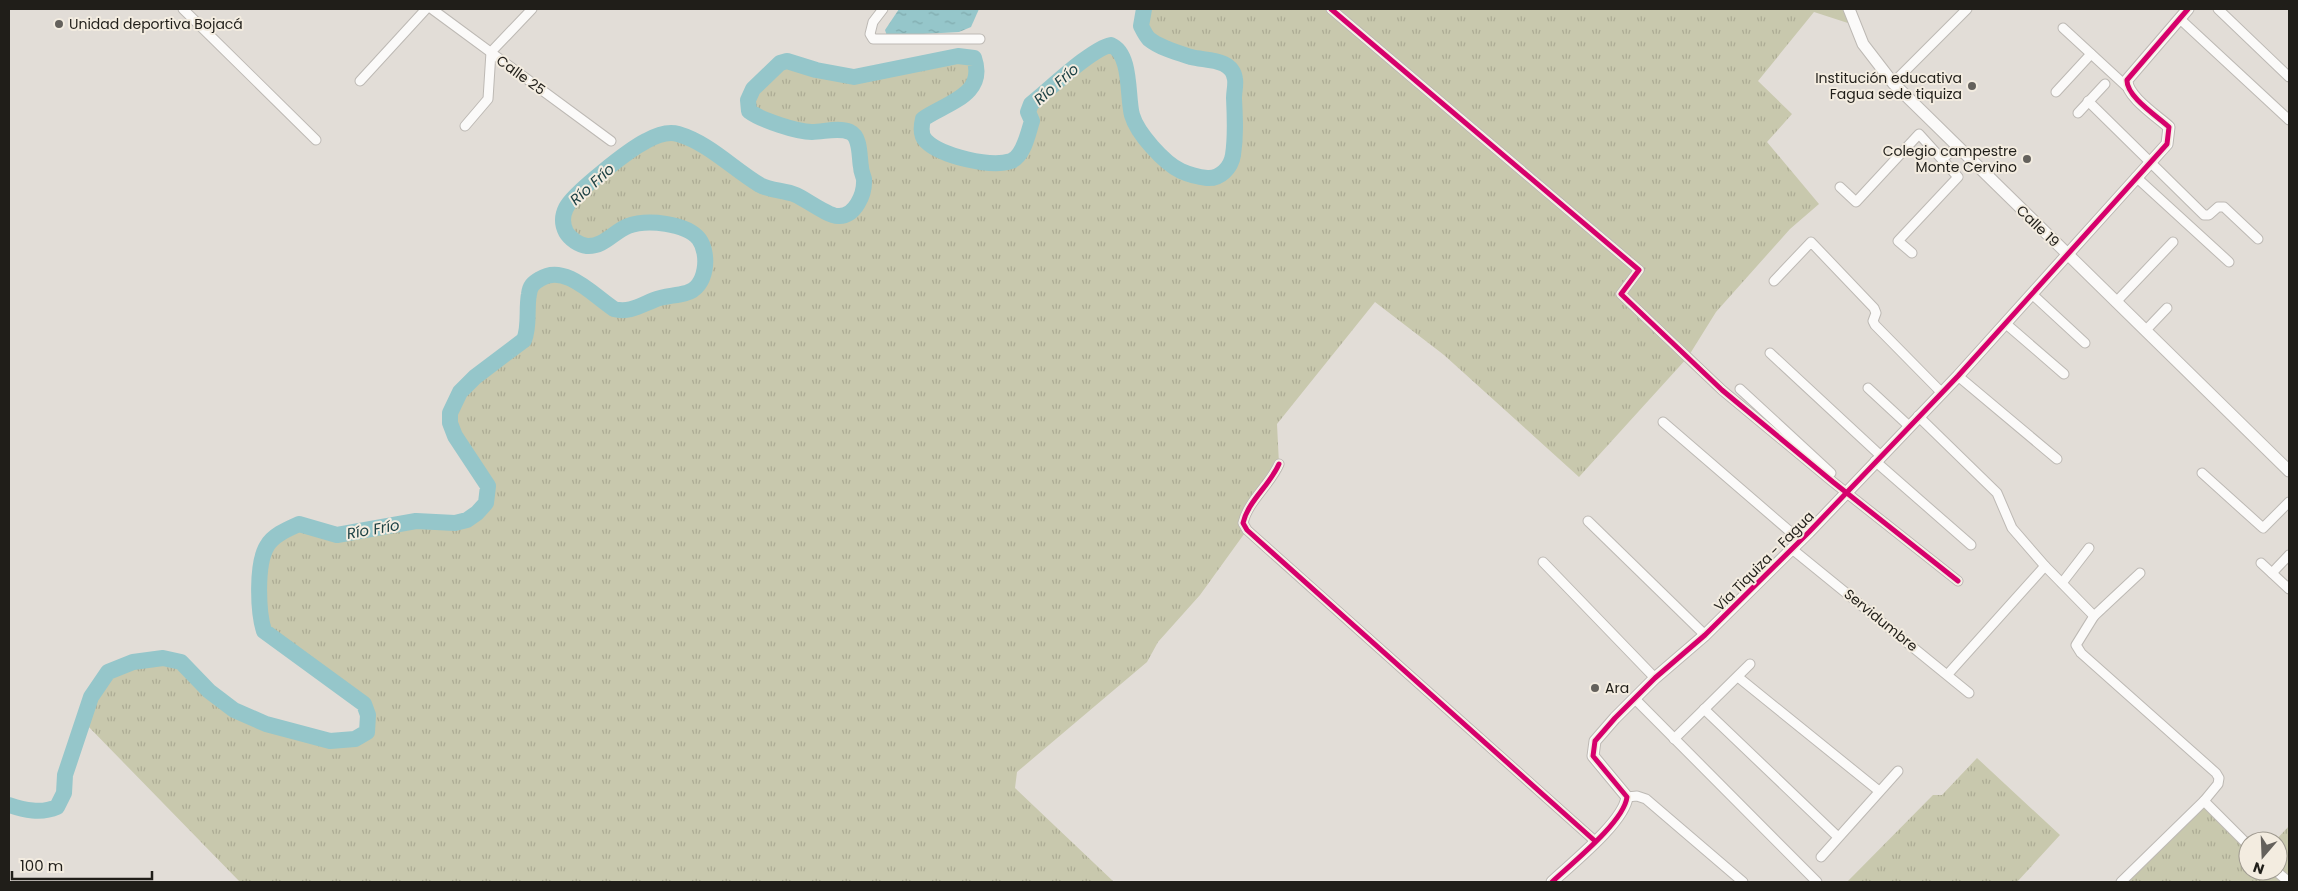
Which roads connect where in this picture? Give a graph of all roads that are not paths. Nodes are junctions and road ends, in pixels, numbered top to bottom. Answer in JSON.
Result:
{"nodes":[{"id":1,"x":184,"y":9,"type":"edge"},
{"id":2,"x":426,"y":9,"type":"edge"},
{"id":3,"x":432,"y":9,"type":"edge"},
{"id":4,"x":532,"y":9,"type":"edge"},
{"id":5,"x":883,"y":9,"type":"edge"},
{"id":6,"x":1331,"y":9,"type":"edge"},
{"id":7,"x":1849,"y":9,"type":"edge"},
{"id":8,"x":1967,"y":9,"type":"edge"},
{"id":9,"x":2188,"y":9,"type":"edge"},
{"id":10,"x":2218,"y":9,"type":"edge"},
{"id":11,"x":2180,"y":19,"type":"junction"},
{"id":12,"x":2063,"y":28,"type":"dead end"},
{"id":13,"x":980,"y":39,"type":"dead end"},
{"id":14,"x":491,"y":52,"type":"junction"},
{"id":15,"x":2091,"y":54,"type":"junction"},
{"id":16,"x":2289,"y":77,"type":"edge"},
{"id":17,"x":360,"y":81,"type":"dead end"},
{"id":18,"x":1893,"y":83,"type":"junction"},
{"id":19,"x":2105,"y":84,"type":"dead end"},
{"id":20,"x":2126,"y":86,"type":"junction"},
{"id":21,"x":2056,"y":92,"type":"dead end"},
{"id":22,"x":2088,"y":101,"type":"junction"},
{"id":23,"x":2078,"y":113,"type":"dead end"},
{"id":24,"x":2289,"y":120,"type":"edge"},
{"id":25,"x":465,"y":126,"type":"dead end"},
{"id":26,"x":316,"y":140,"type":"dead end"},
{"id":27,"x":611,"y":141,"type":"dead end"},
{"id":28,"x":1957,"y":147,"type":"junction"},
{"id":29,"x":1942,"y":160,"type":"junction"},
{"id":30,"x":2151,"y":161,"type":"junction"},
{"id":31,"x":2136,"y":178,"type":"junction"},
{"id":32,"x":1840,"y":187,"type":"dead end"},
{"id":33,"x":2258,"y":239,"type":"dead end"},
{"id":34,"x":2174,"y":242,"type":"dead end"},
{"id":35,"x":1912,"y":253,"type":"dead end"},
{"id":36,"x":2067,"y":254,"type":"junction"},
{"id":37,"x":2229,"y":262,"type":"dead end"},
{"id":38,"x":1774,"y":281,"type":"dead end"},
{"id":39,"x":2032,"y":294,"type":"junction"},
{"id":40,"x":2116,"y":302,"type":"junction"},
{"id":41,"x":2168,"y":308,"type":"dead end"},
{"id":42,"x":2005,"y":323,"type":"junction"},
{"id":43,"x":2146,"y":330,"type":"junction"},
{"id":44,"x":2084,"y":344,"type":"dead end"},
{"id":45,"x":1770,"y":353,"type":"dead end"},
{"id":46,"x":2064,"y":374,"type":"dead end"},
{"id":47,"x":1958,"y":376,"type":"junction"},
{"id":48,"x":1868,"y":388,"type":"dead end"},
{"id":49,"x":1740,"y":390,"type":"dead end"},
{"id":50,"x":1941,"y":392,"type":"junction"},
{"id":51,"x":1918,"y":416,"type":"junction"},
{"id":52,"x":1663,"y":422,"type":"dead end"},
{"id":53,"x":1909,"y":426,"type":"junction"},
{"id":54,"x":1878,"y":458,"type":"junction"},
{"id":55,"x":2057,"y":459,"type":"dead end"},
{"id":56,"x":1279,"y":464,"type":"dead end"},
{"id":57,"x":2289,"y":471,"type":"edge"},
{"id":58,"x":2202,"y":473,"type":"dead end"},
{"id":59,"x":1848,"y":491,"type":"junction"},
{"id":60,"x":2289,"y":502,"type":"edge"},
{"id":61,"x":1588,"y":520,"type":"dead end"},
{"id":62,"x":1797,"y":545,"type":"junction"},
{"id":63,"x":1970,"y":545,"type":"dead end"},
{"id":64,"x":2089,"y":548,"type":"dead end"},
{"id":65,"x":2289,"y":555,"type":"edge"},
{"id":66,"x":1543,"y":562,"type":"dead end"},
{"id":67,"x":2261,"y":563,"type":"dead end"},
{"id":68,"x":2045,"y":566,"type":"junction"},
{"id":69,"x":2140,"y":573,"type":"dead end"},
{"id":70,"x":2272,"y":573,"type":"junction"},
{"id":71,"x":1958,"y":580,"type":"dead end"},
{"id":72,"x":2062,"y":583,"type":"junction"},
{"id":73,"x":2289,"y":589,"type":"edge"},
{"id":74,"x":2094,"y":616,"type":"junction"},
{"id":75,"x":1705,"y":636,"type":"junction"},
{"id":76,"x":1750,"y":664,"type":"dead end"},
{"id":77,"x":1948,"y":674,"type":"junction"},
{"id":78,"x":1738,"y":676,"type":"junction"},
{"id":79,"x":1655,"y":678,"type":"junction"},
{"id":80,"x":1969,"y":692,"type":"dead end"},
{"id":81,"x":1635,"y":699,"type":"junction"},
{"id":82,"x":1704,"y":710,"type":"junction"},
{"id":83,"x":1674,"y":739,"type":"junction"},
{"id":84,"x":1898,"y":771,"type":"dead end"},
{"id":85,"x":1878,"y":792,"type":"junction"},
{"id":86,"x":1627,"y":798,"type":"junction"},
{"id":87,"x":2204,"y":801,"type":"junction"},
{"id":88,"x":2238,"y":835,"type":"edge"},
{"id":89,"x":1838,"y":837,"type":"junction"},
{"id":90,"x":1595,"y":841,"type":"junction"},
{"id":91,"x":1821,"y":857,"type":"dead end"},
{"id":92,"x":1552,"y":882,"type":"edge"},
{"id":93,"x":1743,"y":882,"type":"edge"},
{"id":94,"x":1817,"y":882,"type":"edge"},
{"id":95,"x":2121,"y":882,"type":"edge"}],
"edges":[{"from":1,"to":26,"type":"street"},
{"from":2,"to":17,"type":"street"},
{"from":3,"to":14,"type":"street","name":"Calle 25"},
{"from":4,"to":14,"type":"street"},
{"from":5,"to":13,"type":"street"},
{"from":6,"to":59,"type":"street"},
{"from":7,"to":18,"type":"street","name":"Calle 19"},
{"from":8,"to":18,"type":"street"},
{"from":9,"to":11,"type":"street"},
{"from":10,"to":16,"type":"street"},
{"from":11,"to":20,"type":"street"},
{"from":11,"to":24,"type":"street"},
{"from":12,"to":15,"type":"street"},
{"from":14,"to":25,"type":"street"},
{"from":14,"to":27,"type":"street","name":"Calle 25"},
{"from":15,"to":20,"type":"street"},
{"from":15,"to":21,"type":"street"},
{"from":18,"to":28,"type":"street","name":"Calle 19"},
{"from":19,"to":22,"type":"street"},
{"from":20,"to":30,"type":"street","name":"Vía Tiquiza - Fagua"},
{"from":22,"to":23,"type":"street"},
{"from":22,"to":30,"type":"street"},
{"from":28,"to":29,"type":"street"},
{"from":28,"to":36,"type":"street","name":"Calle 19"},
{"from":29,"to":32,"type":"street"},
{"from":29,"to":35,"type":"street"},
{"from":30,"to":31,"type":"street","name":"Vía Tiquiza - Fagua"},
{"from":30,"to":33,"type":"street"},
{"from":31,"to":36,"type":"street","name":"Vía Tiquiza - Fagua"},
{"from":31,"to":37,"type":"street"},
{"from":34,"to":40,"type":"street"},
{"from":36,"to":39,"type":"street","name":"Vía Tiquiza - Fagua"},
{"from":36,"to":40,"type":"street","name":"Calle 19"},
{"from":38,"to":50,"type":"street"},
{"from":39,"to":42,"type":"street","name":"Vía Tiquiza - Fagua"},
{"from":39,"to":44,"type":"street"},
{"from":40,"to":43,"type":"street","name":"Calle 19"},
{"from":41,"to":43,"type":"street"},
{"from":42,"to":46,"type":"street"},
{"from":42,"to":47,"type":"street","name":"Vía Tiquiza - Fagua"},
{"from":43,"to":57,"type":"street","name":"Calle 19"},
{"from":45,"to":54,"type":"street"},
{"from":47,"to":50,"type":"street","name":"Vía Tiquiza - Fagua"},
{"from":47,"to":55,"type":"street"},
{"from":48,"to":53,"type":"street"},
{"from":49,"to":59,"type":"street"},
{"from":50,"to":51,"type":"street","name":"Vía Tiquiza - Fagua"},
{"from":51,"to":53,"type":"street","name":"Vía Tiquiza - Fagua"},
{"from":51,"to":68,"type":"street"},
{"from":52,"to":62,"type":"street","name":"Servidumbre"},
{"from":53,"to":54,"type":"street","name":"Vía Tiquiza - Fagua"},
{"from":54,"to":59,"type":"street","name":"Vía Tiquiza - Fagua"},
{"from":54,"to":63,"type":"street"},
{"from":56,"to":90,"type":"street"},
{"from":58,"to":60,"type":"street"},
{"from":59,"to":62,"type":"street","name":"Vía Tiquiza - Fagua"},
{"from":59,"to":71,"type":"street"},
{"from":61,"to":75,"type":"street"},
{"from":62,"to":75,"type":"street","name":"Vía Tiquiza - Fagua"},
{"from":62,"to":77,"type":"street","name":"Servidumbre"},
{"from":64,"to":72,"type":"street"},
{"from":65,"to":70,"type":"street"},
{"from":66,"to":79,"type":"street"},
{"from":67,"to":70,"type":"street"},
{"from":68,"to":72,"type":"street"},
{"from":68,"to":77,"type":"street"},
{"from":69,"to":74,"type":"street"},
{"from":70,"to":73,"type":"street"},
{"from":72,"to":74,"type":"street"},
{"from":74,"to":87,"type":"street"},
{"from":75,"to":79,"type":"street","name":"Vía Tiquiza - Fagua"},
{"from":76,"to":78,"type":"street"},
{"from":77,"to":80,"type":"street","name":"Servidumbre"},
{"from":78,"to":82,"type":"street"},
{"from":78,"to":85,"type":"street"},
{"from":79,"to":81,"type":"street","name":"Vía Tiquiza - Fagua"},
{"from":81,"to":83,"type":"street"},
{"from":81,"to":86,"type":"street","name":"Vía Tiquiza - Fagua"},
{"from":82,"to":83,"type":"street"},
{"from":82,"to":89,"type":"street"},
{"from":83,"to":94,"type":"street"},
{"from":84,"to":85,"type":"street"},
{"from":85,"to":89,"type":"street"},
{"from":86,"to":90,"type":"street"},
{"from":86,"to":93,"type":"street"},
{"from":87,"to":88,"type":"street"},
{"from":87,"to":95,"type":"street"},
{"from":89,"to":91,"type":"street"},
{"from":90,"to":92,"type":"street"}]}
